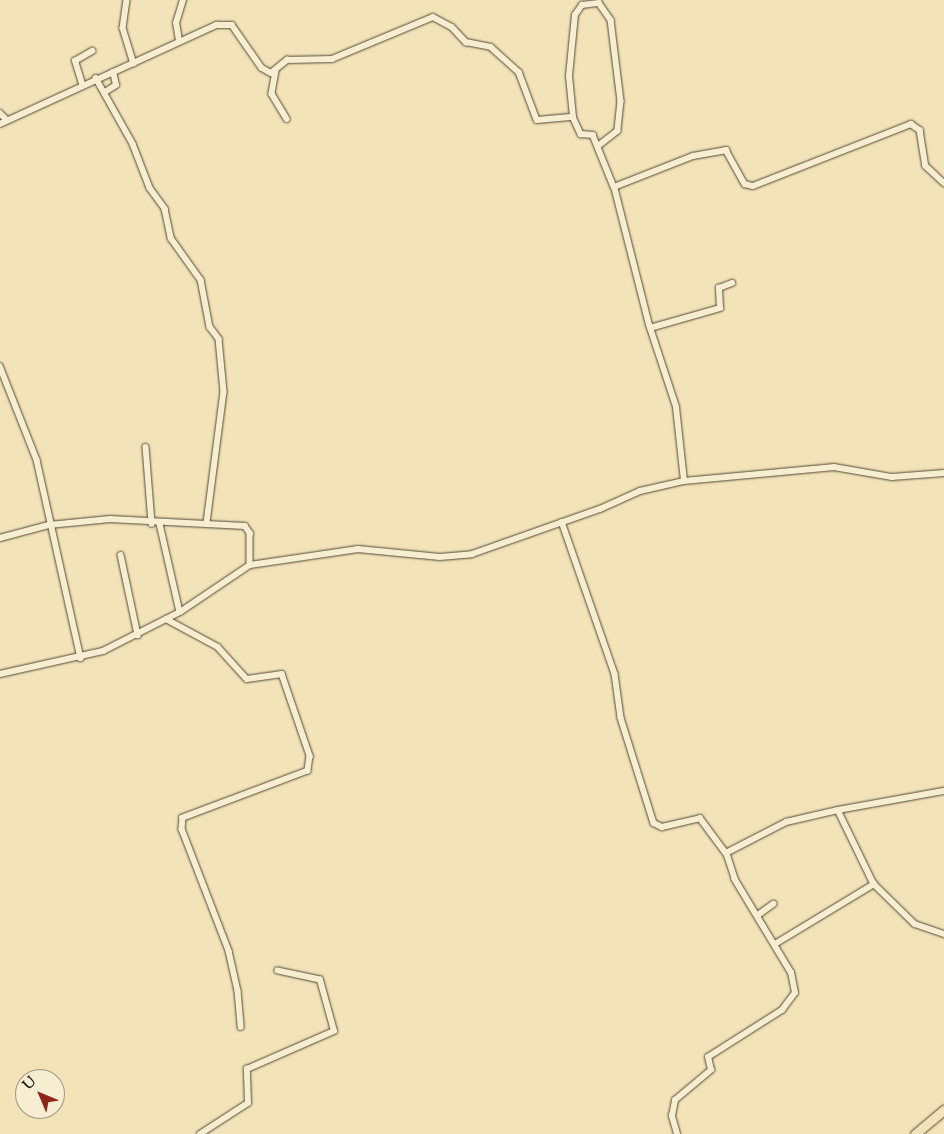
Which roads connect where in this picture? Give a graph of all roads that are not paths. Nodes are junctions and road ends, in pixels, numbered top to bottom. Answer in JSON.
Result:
{"nodes":[{"id":1,"x":127,"y":0,"type":"edge"},
{"id":2,"x":184,"y":0,"type":"edge"},
{"id":3,"x":179,"y":41,"type":"junction"},
{"id":4,"x":92,"y":51,"type":"dead end"},
{"id":5,"x":134,"y":63,"type":"junction"},
{"id":6,"x":276,"y":71,"type":"junction"},
{"id":7,"x":113,"y":72,"type":"junction"},
{"id":8,"x":96,"y":78,"type":"junction"},
{"id":9,"x":82,"y":84,"type":"junction"},
{"id":10,"x":105,"y":92,"type":"junction"},
{"id":11,"x":0,"y":113,"type":"edge"},
{"id":12,"x":573,"y":117,"type":"junction"},
{"id":13,"x":287,"y":119,"type":"dead end"},
{"id":14,"x":6,"y":120,"type":"junction"},
{"id":15,"x":0,"y":124,"type":"edge"},
{"id":16,"x":599,"y":146,"type":"junction"},
{"id":17,"x":944,"y":183,"type":"edge"},
{"id":18,"x":614,"y":187,"type":"junction"},
{"id":19,"x":732,"y":283,"type":"dead end"},
{"id":20,"x":650,"y":328,"type":"junction"},
{"id":21,"x":0,"y":366,"type":"edge"},
{"id":22,"x":146,"y":447,"type":"dead end"},
{"id":23,"x":944,"y":473,"type":"edge"},
{"id":24,"x":684,"y":482,"type":"junction"},
{"id":25,"x":562,"y":522,"type":"junction"},
{"id":26,"x":207,"y":523,"type":"junction"},
{"id":27,"x":152,"y":524,"type":"junction"},
{"id":28,"x":160,"y":524,"type":"junction"},
{"id":29,"x":49,"y":525,"type":"junction"},
{"id":30,"x":0,"y":538,"type":"edge"},
{"id":31,"x":121,"y":555,"type":"dead end"},
{"id":32,"x":250,"y":565,"type":"junction"},
{"id":33,"x":180,"y":612,"type":"junction"},
{"id":34,"x":166,"y":619,"type":"junction"},
{"id":35,"x":138,"y":634,"type":"junction"},
{"id":36,"x":81,"y":658,"type":"junction"},
{"id":37,"x":0,"y":674,"type":"edge"},
{"id":38,"x":944,"y":791,"type":"edge"},
{"id":39,"x":838,"y":810,"type":"junction"},
{"id":40,"x":726,"y":853,"type":"junction"},
{"id":41,"x":874,"y":884,"type":"junction"},
{"id":42,"x":773,"y":904,"type":"dead end"},
{"id":43,"x":758,"y":915,"type":"junction"},
{"id":44,"x":944,"y":934,"type":"edge"},
{"id":45,"x":774,"y":944,"type":"junction"},
{"id":46,"x":278,"y":971,"type":"dead end"},
{"id":47,"x":241,"y":1027,"type":"dead end"},
{"id":48,"x":944,"y":1110,"type":"edge"},
{"id":49,"x":200,"y":1134,"type":"edge"},
{"id":50,"x":677,"y":1134,"type":"edge"},
{"id":51,"x":915,"y":1134,"type":"edge"}],
"edges":[{"from":1,"to":5,"type":"street"},
{"from":2,"to":3,"type":"street"},
{"from":3,"to":5,"type":"street"},
{"from":3,"to":6,"type":"street"},
{"from":4,"to":9,"type":"street"},
{"from":5,"to":7,"type":"street"},
{"from":6,"to":12,"type":"street"},
{"from":6,"to":13,"type":"street"},
{"from":7,"to":8,"type":"street"},
{"from":7,"to":10,"type":"street"},
{"from":8,"to":9,"type":"street"},
{"from":8,"to":10,"type":"street"},
{"from":9,"to":14,"type":"street"},
{"from":10,"to":26,"type":"street"},
{"from":11,"to":14,"type":"street"},
{"from":12,"to":16,"type":"street"},
{"from":12,"to":16,"type":"street"},
{"from":14,"to":15,"type":"street"},
{"from":16,"to":18,"type":"street"},
{"from":17,"to":18,"type":"street"},
{"from":18,"to":20,"type":"street"},
{"from":19,"to":20,"type":"street"},
{"from":20,"to":24,"type":"street"},
{"from":21,"to":29,"type":"street"},
{"from":22,"to":27,"type":"street"},
{"from":23,"to":24,"type":"street"},
{"from":24,"to":25,"type":"street"},
{"from":25,"to":32,"type":"street"},
{"from":25,"to":40,"type":"street"},
{"from":26,"to":28,"type":"street"},
{"from":26,"to":32,"type":"street"},
{"from":27,"to":28,"type":"street"},
{"from":27,"to":29,"type":"street"},
{"from":28,"to":33,"type":"street"},
{"from":29,"to":30,"type":"street"},
{"from":29,"to":36,"type":"street"},
{"from":31,"to":35,"type":"street"},
{"from":32,"to":33,"type":"street"},
{"from":33,"to":34,"type":"street"},
{"from":34,"to":35,"type":"street"},
{"from":34,"to":47,"type":"street"},
{"from":35,"to":36,"type":"street"},
{"from":36,"to":37,"type":"street"},
{"from":38,"to":39,"type":"street"},
{"from":39,"to":40,"type":"street"},
{"from":39,"to":41,"type":"street"},
{"from":40,"to":43,"type":"street"},
{"from":41,"to":44,"type":"street"},
{"from":41,"to":45,"type":"street"},
{"from":42,"to":43,"type":"street"},
{"from":43,"to":45,"type":"street"},
{"from":45,"to":50,"type":"street"},
{"from":46,"to":49,"type":"street"},
{"from":48,"to":51,"type":"main road"}]}
